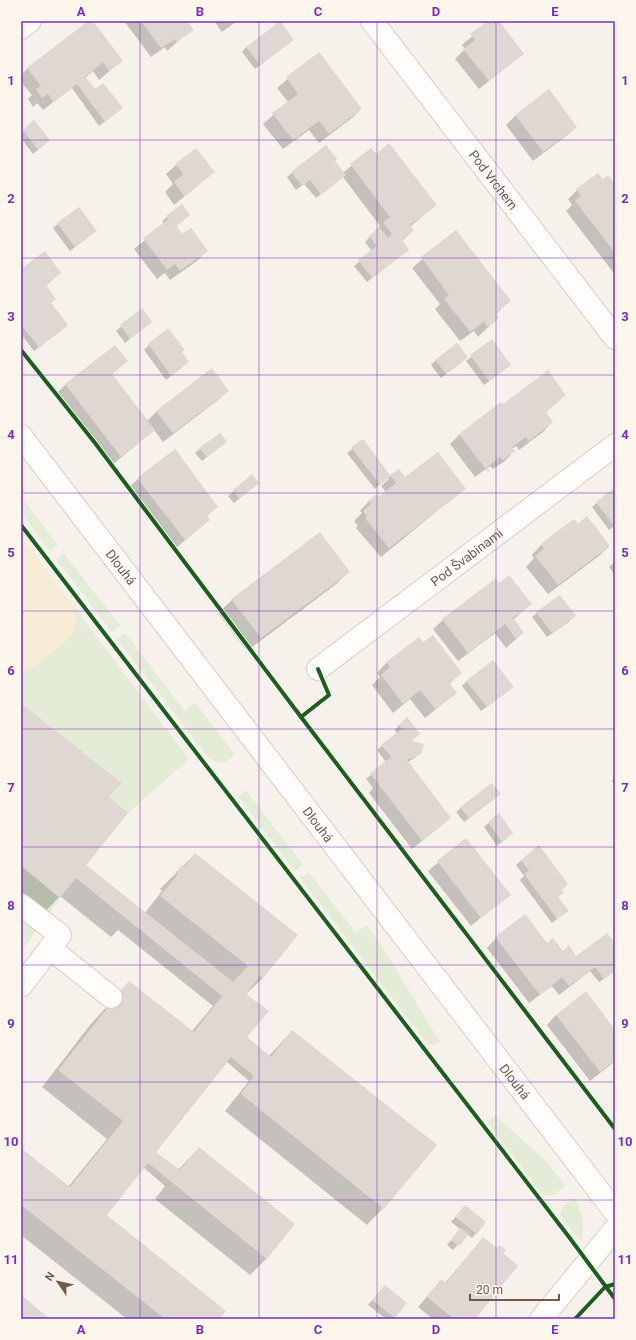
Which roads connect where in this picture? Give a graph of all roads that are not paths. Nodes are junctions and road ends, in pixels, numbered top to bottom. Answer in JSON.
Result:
{"nodes":[{"id":1,"x":30,"y":21,"type":"edge"},
{"id":2,"x":372,"y":21,"type":"edge"},
{"id":3,"x":21,"y":28,"type":"edge"},
{"id":4,"x":615,"y":338,"type":"edge"},
{"id":5,"x":21,"y":436,"type":"edge"},
{"id":6,"x":615,"y":444,"type":"edge"},
{"id":7,"x":318,"y":669,"type":"dead end"},
{"id":8,"x":21,"y":905,"type":"edge"},
{"id":9,"x":51,"y":949,"type":"junction"},
{"id":10,"x":21,"y":986,"type":"edge"},
{"id":11,"x":111,"y":997,"type":"dead end"},
{"id":12,"x":615,"y":1212,"type":"edge"},
{"id":13,"x":615,"y":1229,"type":"edge"},
{"id":14,"x":542,"y":1319,"type":"edge"}],
"edges":[{"from":1,"to":3,"type":"street"},
{"from":2,"to":4,"type":"street","name":"Pod Vrchem"},
{"from":5,"to":12,"type":"street","name":"Dlouhá"},
{"from":6,"to":7,"type":"street","name":"Pod Švabinami"},
{"from":8,"to":9,"type":"street"},
{"from":9,"to":10,"type":"street"},
{"from":9,"to":11,"type":"street"},
{"from":13,"to":14,"type":"street"}]}
